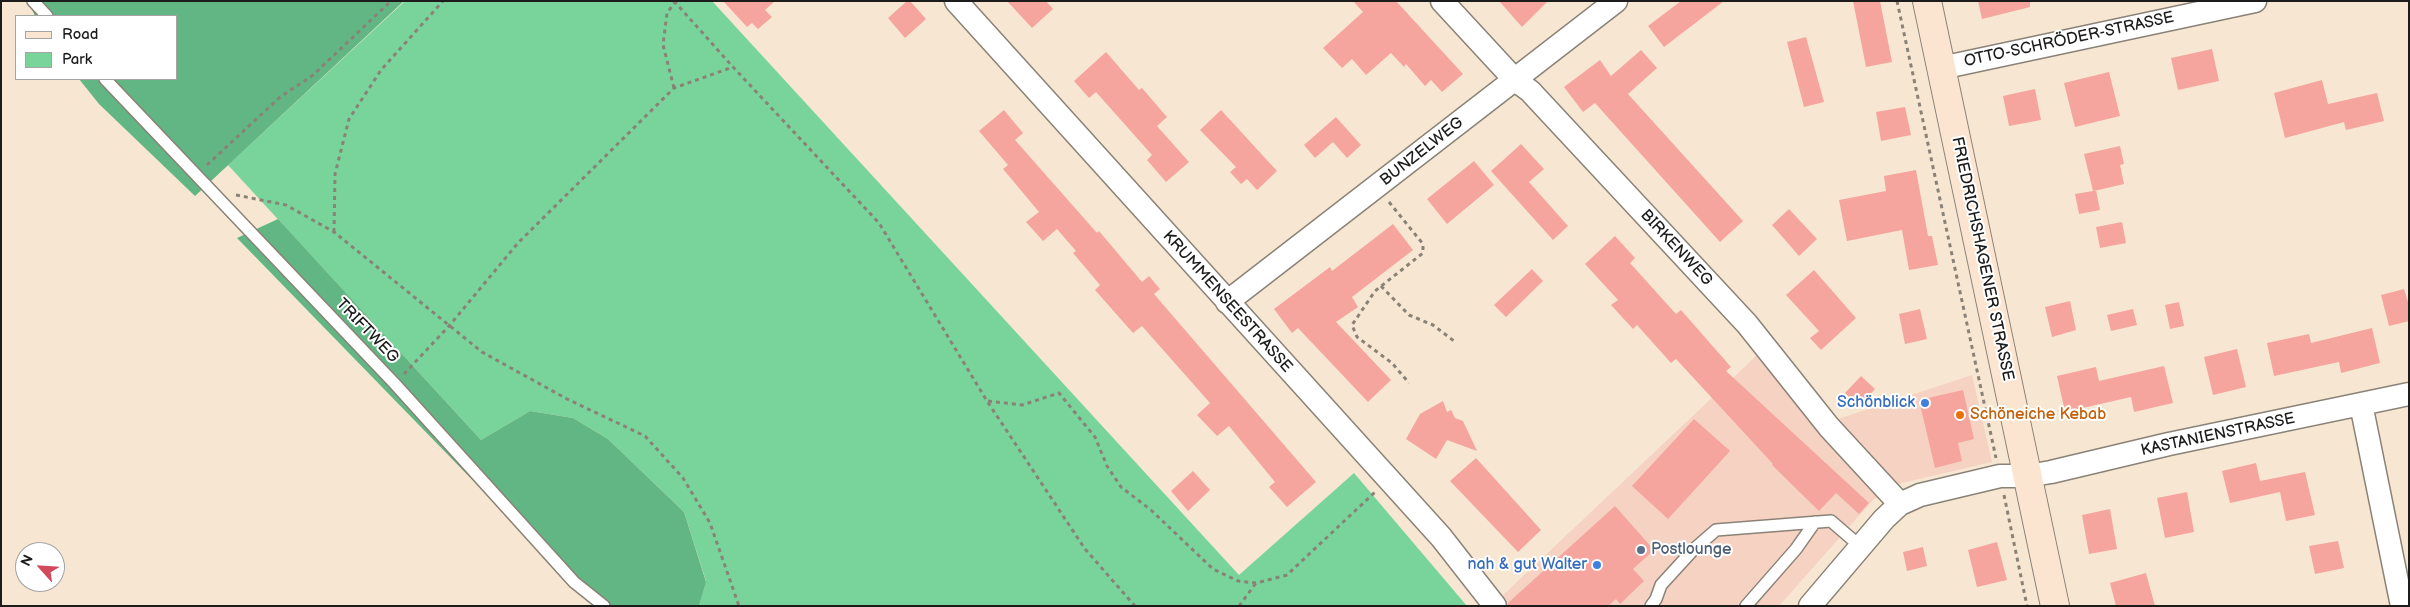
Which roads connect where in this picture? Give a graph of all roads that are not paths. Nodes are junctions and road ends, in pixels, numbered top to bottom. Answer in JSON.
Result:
{"nodes":[{"id":1,"x":33,"y":1,"type":"edge"},
{"id":2,"x":956,"y":1,"type":"edge"},
{"id":3,"x":1442,"y":1,"type":"edge"},
{"id":4,"x":1616,"y":1,"type":"edge"},
{"id":5,"x":1927,"y":1,"type":"edge"},
{"id":6,"x":2255,"y":1,"type":"edge"},
{"id":7,"x":45,"y":15,"type":"edge"},
{"id":8,"x":1941,"y":68,"type":"junction"},
{"id":9,"x":105,"y":80,"type":"edge"},
{"id":10,"x":1515,"y":80,"type":"junction"},
{"id":11,"x":1227,"y":302,"type":"junction"},
{"id":12,"x":2409,"y":394,"type":"edge"},
{"id":13,"x":2361,"y":404,"type":"junction"},
{"id":14,"x":2027,"y":476,"type":"junction"},
{"id":15,"x":1900,"y":504,"type":"junction"},
{"id":16,"x":1815,"y":522,"type":"junction"},
{"id":17,"x":1860,"y":546,"type":"junction"},
{"id":18,"x":604,"y":606,"type":"edge"},
{"id":19,"x":1495,"y":606,"type":"edge"},
{"id":20,"x":1651,"y":606,"type":"edge"},
{"id":21,"x":1746,"y":606,"type":"edge"},
{"id":22,"x":1810,"y":606,"type":"edge"},
{"id":23,"x":2055,"y":606,"type":"edge"},
{"id":24,"x":2402,"y":606,"type":"edge"}],
"edges":[{"from":1,"to":7,"type":"lane"},
{"from":2,"to":11,"type":"street","name":"KRUMMENSEESTRASSE"},
{"from":3,"to":10,"type":"street","name":"BIRKENWEG"},
{"from":4,"to":10,"type":"street","name":"BUNZELWEG"},
{"from":5,"to":8,"type":"main road","name":"FRIEDRICHSHAGENER STRASSE"},
{"from":6,"to":8,"type":"street","name":"OTTO-SCHRÖDER-STRASSE"},
{"from":8,"to":14,"type":"main road","name":"FRIEDRICHSHAGENER STRASSE"},
{"from":9,"to":18,"type":"lane","name":"TRIFTWEG"},
{"from":10,"to":11,"type":"street","name":"BUNZELWEG"},
{"from":10,"to":15,"type":"street","name":"BIRKENWEG"},
{"from":11,"to":19,"type":"street","name":"KRUMMENSEESTRASSE"},
{"from":12,"to":13,"type":"street","name":"KASTANIENSTRASSE"},
{"from":13,"to":14,"type":"street","name":"KASTANIENSTRASSE"},
{"from":13,"to":24,"type":"street"},
{"from":14,"to":15,"type":"street","name":"KASTANIENSTRASSE"},
{"from":14,"to":23,"type":"main road","name":"FRIEDRICHSHAGENER STRASSE"},
{"from":15,"to":17,"type":"street"},
{"from":16,"to":17,"type":"lane"},
{"from":16,"to":20,"type":"lane"},
{"from":16,"to":21,"type":"lane"},
{"from":17,"to":22,"type":"street"}]}
